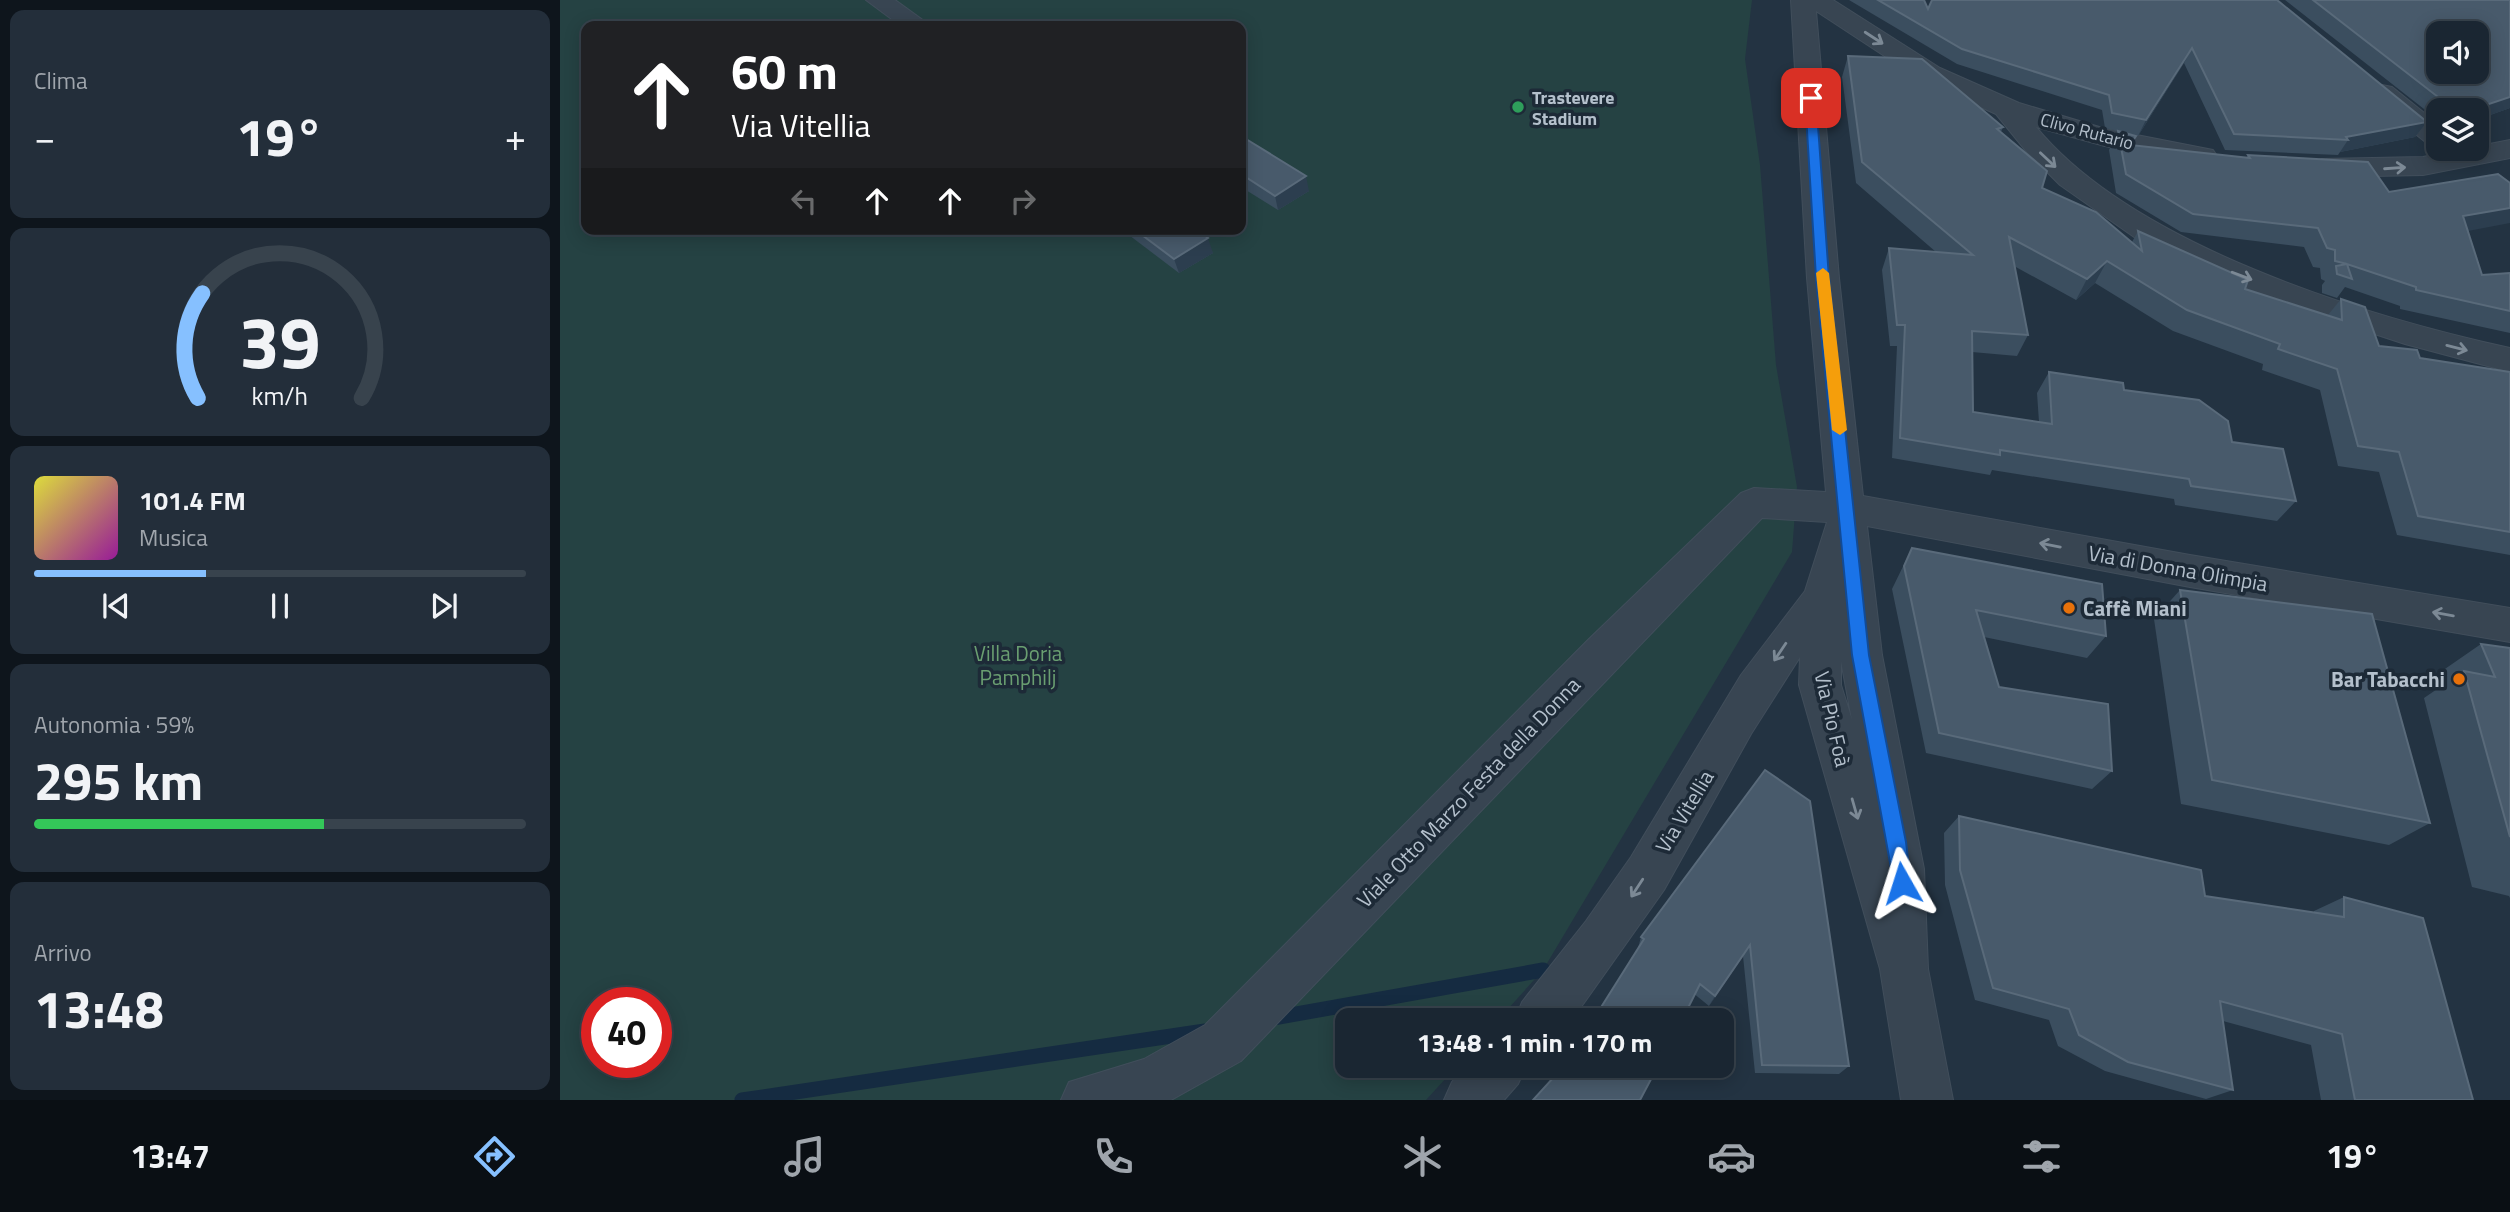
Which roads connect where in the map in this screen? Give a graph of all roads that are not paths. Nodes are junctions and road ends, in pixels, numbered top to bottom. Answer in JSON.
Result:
{"nodes":[{"id":1,"x":878,"y":0,"type":"edge"},
{"id":2,"x":1803,"y":0,"type":"edge"},
{"id":3,"x":1817,"y":0,"type":"edge"},
{"id":4,"x":910,"y":21,"type":"edge"},
{"id":5,"x":2362,"y":78,"type":"edge"},
{"id":6,"x":2005,"y":107,"type":"junction"},
{"id":7,"x":2426,"y":129,"type":"edge"},
{"id":8,"x":2510,"y":149,"type":"edge"},
{"id":9,"x":2489,"y":151,"type":"edge"},
{"id":10,"x":2228,"y":159,"type":"edge"},
{"id":11,"x":2426,"y":160,"type":"edge"},
{"id":12,"x":2466,"y":161,"type":"edge"},
{"id":13,"x":2297,"y":166,"type":"edge"},
{"id":14,"x":2489,"y":180,"type":"edge"},
{"id":15,"x":2510,"y":360,"type":"edge"},
{"id":16,"x":1847,"y":508,"type":"junction"},
{"id":17,"x":1840,"y":600,"type":"junction"},
{"id":18,"x":2510,"y":625,"type":"edge"},
{"id":19,"x":1549,"y":1008,"type":"edge"},
{"id":20,"x":1489,"y":1078,"type":"edge"},
{"id":21,"x":1087,"y":1100,"type":"edge"},
{"id":22,"x":1470,"y":1100,"type":"edge"},
{"id":23,"x":1927,"y":1100,"type":"edge"}],
"edges":[{"from":1,"to":4,"type":"street"},
{"from":2,"to":16,"type":"street"},
{"from":3,"to":6,"type":"street","name":"Clivo Rutario","one_way":true},
{"from":5,"to":7,"type":"street"},
{"from":6,"to":10,"type":"street","name":"Clivo Rutario"},
{"from":6,"to":15,"type":"street","one_way":true},
{"from":8,"to":9,"type":"street"},
{"from":13,"to":11,"type":"street","one_way":true},
{"from":12,"to":14,"type":"street"},
{"from":16,"to":17,"type":"street","name":"Via Pio Foà"},
{"from":18,"to":16,"type":"street","name":"Via di Donna Olimpia","one_way":true},
{"from":16,"to":21,"type":"street","name":"Viale Otto Marzo Festa della Donna"},
{"from":17,"to":19,"type":"street","name":"Via Vitellia","one_way":true},
{"from":17,"to":23,"type":"street","name":"Via Pio Foà"},
{"from":20,"to":22,"type":"street"}]}
